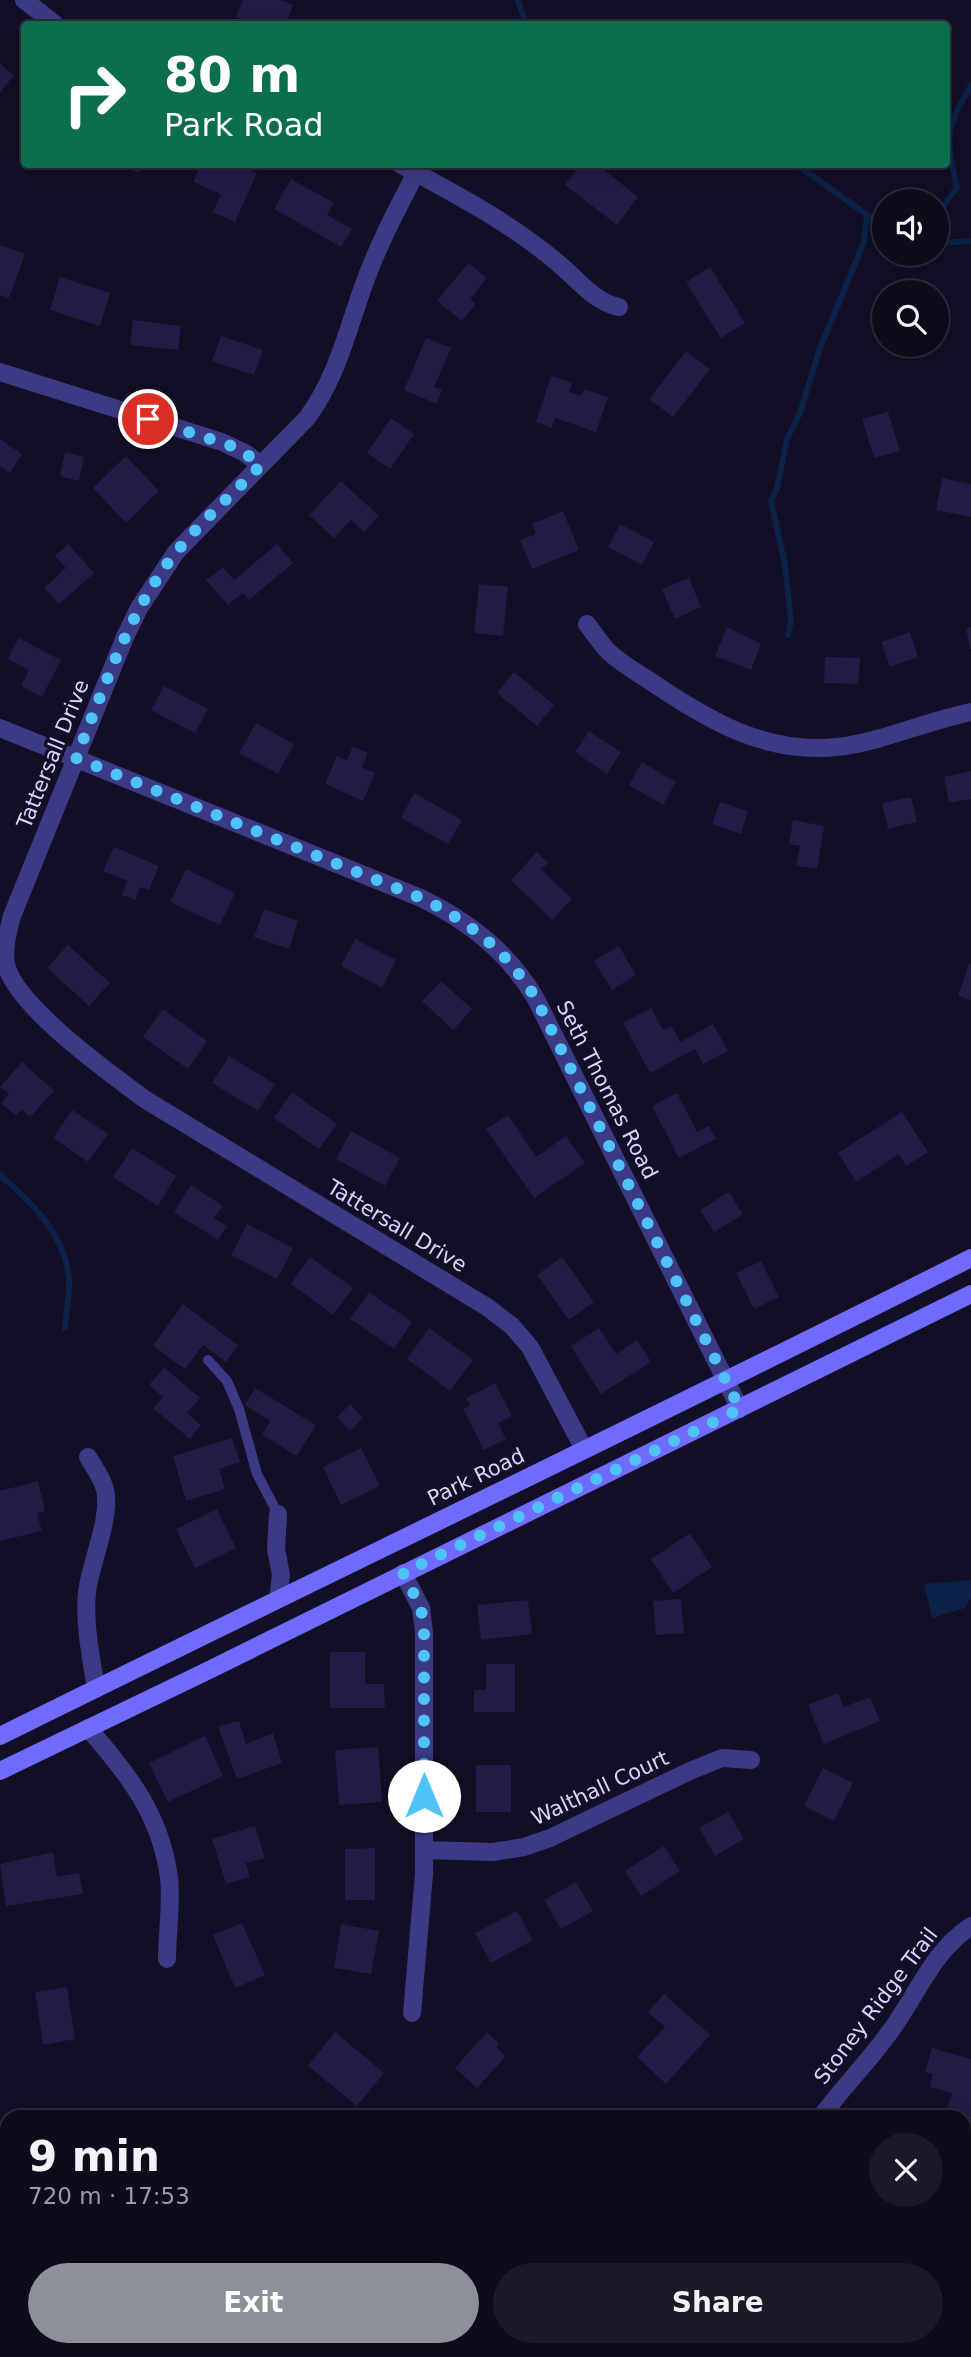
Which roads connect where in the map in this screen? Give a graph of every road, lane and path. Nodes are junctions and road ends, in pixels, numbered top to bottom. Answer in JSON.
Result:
{"nodes":[{"id":1,"x":24,"y":0,"type":"edge"},
{"id":2,"x":51,"y":21,"type":"edge"},
{"id":3,"x":408,"y":169,"type":"edge"},
{"id":4,"x":619,"y":307,"type":"dead end"},
{"id":5,"x":0,"y":372,"type":"edge"},
{"id":6,"x":261,"y":465,"type":"junction"},
{"id":7,"x":587,"y":624,"type":"dead end"},
{"id":8,"x":971,"y":712,"type":"edge"},
{"id":9,"x":0,"y":728,"type":"edge"},
{"id":10,"x":76,"y":758,"type":"junction"},
{"id":11,"x":971,"y":1258,"type":"edge"},
{"id":12,"x":971,"y":1294,"type":"edge"},
{"id":13,"x":208,"y":1360,"type":"dead end"},
{"id":14,"x":728,"y":1382,"type":"junction"},
{"id":15,"x":740,"y":1409,"type":"junction"},
{"id":16,"x":583,"y":1449,"type":"junction"},
{"id":17,"x":88,"y":1457,"type":"dead end"},
{"id":18,"x":278,"y":1514,"type":"joint"},
{"id":19,"x":403,"y":1573,"type":"junction"},
{"id":20,"x":278,"y":1600,"type":"junction"},
{"id":21,"x":96,"y":1689,"type":"junction"},
{"id":22,"x":88,"y":1728,"type":"junction"},
{"id":23,"x":0,"y":1736,"type":"edge"},
{"id":24,"x":751,"y":1760,"type":"dead end"},
{"id":25,"x":0,"y":1770,"type":"edge"},
{"id":26,"x":424,"y":1850,"type":"junction"},
{"id":27,"x":971,"y":1926,"type":"edge"},
{"id":28,"x":167,"y":1959,"type":"dead end"},
{"id":29,"x":412,"y":2012,"type":"dead end"},
{"id":30,"x":827,"y":2110,"type":"edge"}],
"edges":[{"from":1,"to":2,"type":"street"},
{"from":3,"to":4,"type":"street"},
{"from":3,"to":6,"type":"street","name":"Tattersall Drive"},
{"from":5,"to":6,"type":"street"},
{"from":6,"to":10,"type":"street","name":"Tattersall Drive"},
{"from":7,"to":8,"type":"street"},
{"from":9,"to":10,"type":"street","name":"Seth Thomas Road"},
{"from":10,"to":14,"type":"street","name":"Seth Thomas Road"},
{"from":10,"to":16,"type":"street","name":"Tattersall Drive"},
{"from":11,"to":14,"type":"main road","name":"Park Road"},
{"from":12,"to":15,"type":"main road"},
{"from":13,"to":18,"type":"lane"},
{"from":14,"to":15,"type":"street","name":"Seth Thomas Road"},
{"from":14,"to":16,"type":"main road","name":"Park Road"},
{"from":15,"to":19,"type":"main road"},
{"from":16,"to":20,"type":"main road","name":"Park Road"},
{"from":17,"to":21,"type":"street"},
{"from":18,"to":20,"type":"street"},
{"from":19,"to":22,"type":"main road"},
{"from":19,"to":26,"type":"street"},
{"from":20,"to":21,"type":"main road","name":"Park Road"},
{"from":21,"to":23,"type":"main road","name":"Park Road"},
{"from":22,"to":25,"type":"main road"},
{"from":22,"to":28,"type":"street"},
{"from":24,"to":26,"type":"street","name":"Walthall Court"},
{"from":26,"to":29,"type":"street"},
{"from":27,"to":30,"type":"street","name":"Stoney Ridge Trail"}]}
